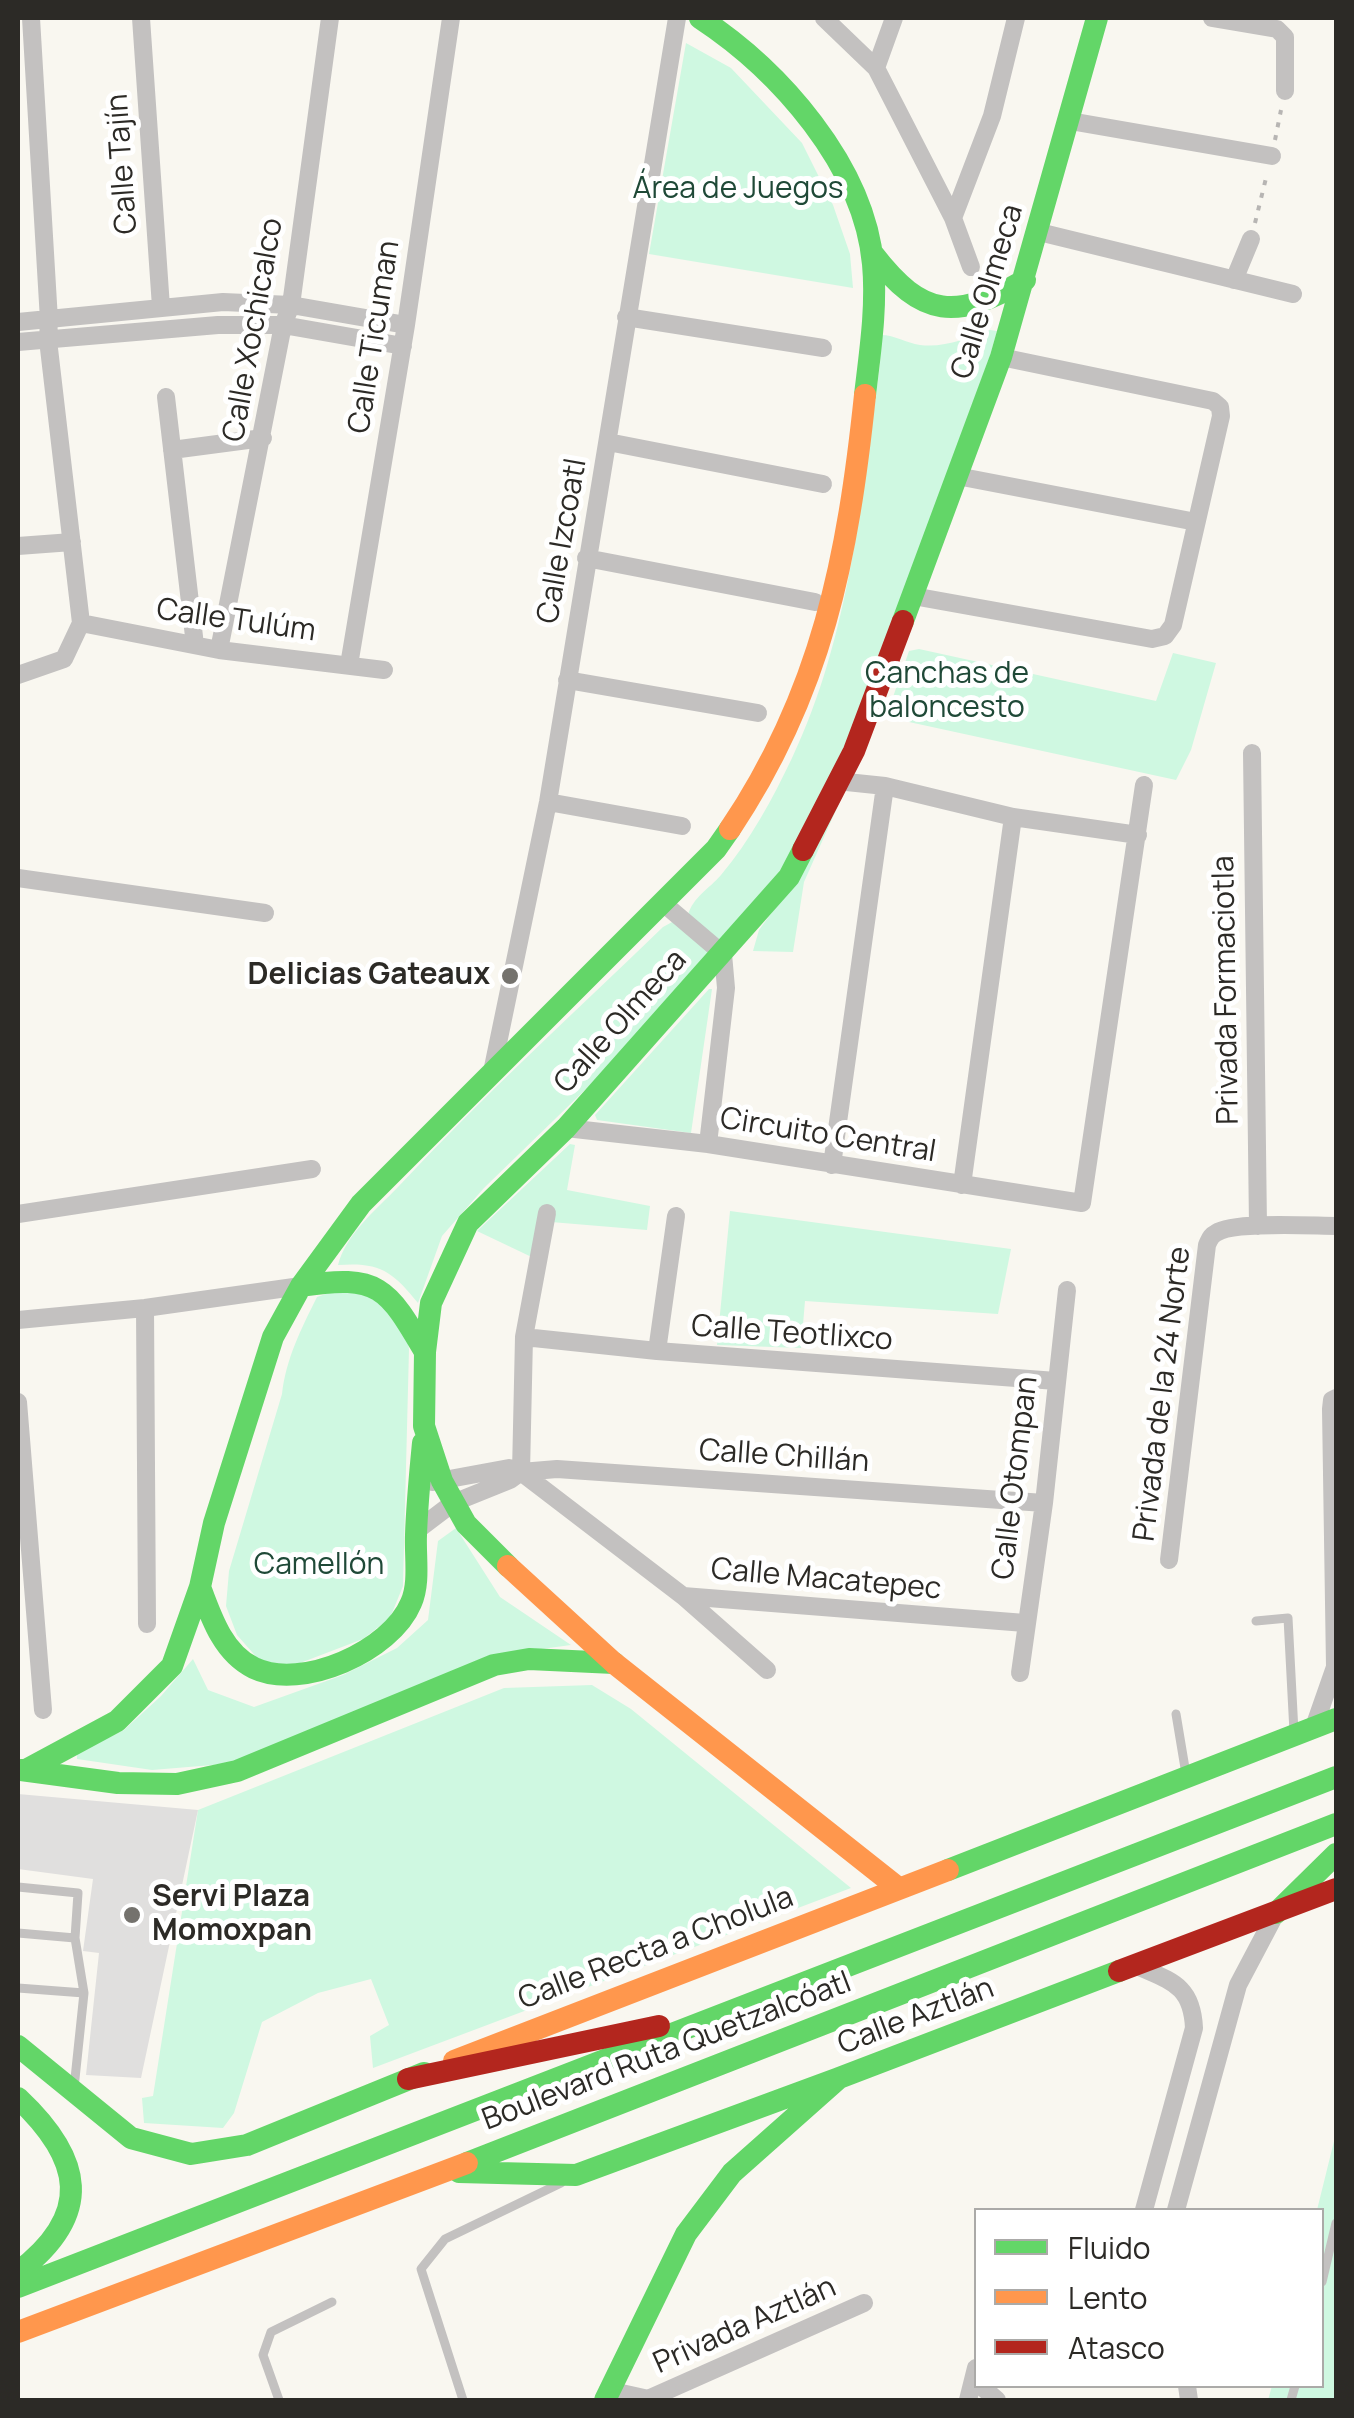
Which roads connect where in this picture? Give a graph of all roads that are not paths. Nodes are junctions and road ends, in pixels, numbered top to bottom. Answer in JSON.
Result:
{"nodes":[{"id":1,"x":31,"y":18,"type":"edge"},
{"id":2,"x":140,"y":18,"type":"edge"},
{"id":3,"x":330,"y":18,"type":"edge"},
{"id":4,"x":451,"y":18,"type":"edge"},
{"id":5,"x":677,"y":18,"type":"edge"},
{"id":6,"x":702,"y":18,"type":"edge"},
{"id":7,"x":824,"y":18,"type":"edge"},
{"id":8,"x":894,"y":18,"type":"edge"},
{"id":9,"x":1016,"y":18,"type":"edge"},
{"id":10,"x":1097,"y":18,"type":"edge"},
{"id":11,"x":1212,"y":18,"type":"edge"},
{"id":12,"x":876,"y":68,"type":"junction"},
{"id":13,"x":1285,"y":91,"type":"dead end"},
{"id":14,"x":1070,"y":121,"type":"junction"},
{"id":15,"x":1272,"y":156,"type":"dead end"},
{"id":16,"x":952,"y":218,"type":"junction"},
{"id":17,"x":1039,"y":232,"type":"junction"},
{"id":18,"x":1251,"y":239,"type":"dead end"},
{"id":19,"x":872,"y":254,"type":"junction"},
{"id":20,"x":971,"y":267,"type":"dead end"},
{"id":21,"x":1025,"y":280,"type":"junction"},
{"id":22,"x":1234,"y":280,"type":"junction"},
{"id":23,"x":1293,"y":294,"type":"dead end"},
{"id":24,"x":291,"y":306,"type":"junction"},
{"id":25,"x":161,"y":307,"type":"junction"},
{"id":26,"x":626,"y":317,"type":"junction"},
{"id":27,"x":49,"y":320,"type":"junction"},
{"id":28,"x":18,"y":322,"type":"edge"},
{"id":29,"x":406,"y":325,"type":"junction"},
{"id":30,"x":283,"y":326,"type":"junction"},
{"id":31,"x":48,"y":340,"type":"junction"},
{"id":32,"x":18,"y":342,"type":"edge"},
{"id":33,"x":403,"y":346,"type":"junction"},
{"id":34,"x":823,"y":348,"type":"dead end"},
{"id":35,"x":1002,"y":357,"type":"junction"},
{"id":36,"x":166,"y":397,"type":"dead end"},
{"id":37,"x":263,"y":438,"type":"junction"},
{"id":38,"x":608,"y":442,"type":"junction"},
{"id":39,"x":172,"y":450,"type":"junction"},
{"id":40,"x":957,"y":476,"type":"junction"},
{"id":41,"x":823,"y":484,"type":"dead end"},
{"id":42,"x":1196,"y":522,"type":"junction"},
{"id":43,"x":72,"y":542,"type":"junction"},
{"id":44,"x":18,"y":546,"type":"edge"},
{"id":45,"x":586,"y":558,"type":"junction"},
{"id":46,"x":912,"y":596,"type":"junction"},
{"id":47,"x":815,"y":602,"type":"dead end"},
{"id":48,"x":81,"y":623,"type":"junction"},
{"id":49,"x":194,"y":645,"type":"junction"},
{"id":50,"x":220,"y":650,"type":"junction"},
{"id":51,"x":350,"y":665,"type":"junction"},
{"id":52,"x":384,"y":670,"type":"dead end"},
{"id":53,"x":18,"y":675,"type":"edge"},
{"id":54,"x":567,"y":680,"type":"junction"},
{"id":55,"x":758,"y":714,"type":"dead end"},
{"id":56,"x":1252,"y":754,"type":"dead end"},
{"id":57,"x":837,"y":782,"type":"junction"},
{"id":58,"x":1144,"y":785,"type":"dead end"},
{"id":59,"x":885,"y":786,"type":"junction"},
{"id":60,"x":548,"y":802,"type":"junction"},
{"id":61,"x":1013,"y":817,"type":"junction"},
{"id":62,"x":682,"y":826,"type":"dead end"},
{"id":63,"x":1138,"y":835,"type":"junction"},
{"id":64,"x":18,"y":878,"type":"edge"},
{"id":65,"x":663,"y":903,"type":"junction"},
{"id":66,"x":265,"y":913,"type":"dead end"},
{"id":67,"x":723,"y":954,"type":"junction"},
{"id":68,"x":492,"y":1072,"type":"junction"},
{"id":69,"x":566,"y":1128,"type":"junction"},
{"id":70,"x":708,"y":1144,"type":"junction"},
{"id":71,"x":832,"y":1165,"type":"junction"},
{"id":72,"x":312,"y":1169,"type":"dead end"},
{"id":73,"x":962,"y":1185,"type":"junction"},
{"id":74,"x":546,"y":1213,"type":"dead end"},
{"id":75,"x":18,"y":1214,"type":"edge"},
{"id":76,"x":676,"y":1216,"type":"dead end"},
{"id":77,"x":1258,"y":1226,"type":"junction"},
{"id":78,"x":1336,"y":1226,"type":"edge"},
{"id":79,"x":301,"y":1286,"type":"junction"},
{"id":80,"x":1068,"y":1290,"type":"dead end"},
{"id":81,"x":145,"y":1308,"type":"junction"},
{"id":82,"x":18,"y":1320,"type":"edge"},
{"id":83,"x":524,"y":1337,"type":"junction"},
{"id":84,"x":657,"y":1351,"type":"junction"},
{"id":85,"x":426,"y":1352,"type":"junction"},
{"id":86,"x":1056,"y":1381,"type":"junction"},
{"id":87,"x":1336,"y":1398,"type":"edge"},
{"id":88,"x":18,"y":1402,"type":"edge"},
{"id":89,"x":521,"y":1472,"type":"junction"},
{"id":90,"x":430,"y":1482,"type":"junction"},
{"id":91,"x":1044,"y":1503,"type":"junction"},
{"id":92,"x":452,"y":1504,"type":"junction"},
{"id":93,"x":416,"y":1531,"type":"junction"},
{"id":94,"x":1169,"y":1560,"type":"dead end"},
{"id":95,"x":200,"y":1587,"type":"junction"},
{"id":96,"x":683,"y":1596,"type":"junction"},
{"id":97,"x":1256,"y":1622,"type":"dead end"},
{"id":98,"x":1025,"y":1623,"type":"junction"},
{"id":99,"x":147,"y":1624,"type":"dead end"},
{"id":100,"x":614,"y":1663,"type":"junction"},
{"id":101,"x":767,"y":1670,"type":"dead end"},
{"id":102,"x":1020,"y":1673,"type":"dead end"},
{"id":103,"x":43,"y":1710,"type":"dead end"},
{"id":104,"x":1176,"y":1714,"type":"dead end"},
{"id":105,"x":1315,"y":1727,"type":"edge"},
{"id":106,"x":22,"y":1770,"type":"edge"},
{"id":107,"x":1186,"y":1776,"type":"junction"},
{"id":108,"x":1336,"y":1777,"type":"edge"},
{"id":109,"x":1336,"y":1824,"type":"edge"},
{"id":110,"x":1336,"y":1854,"type":"edge"},
{"id":111,"x":18,"y":1887,"type":"edge"},
{"id":112,"x":897,"y":1887,"type":"junction"},
{"id":113,"x":1336,"y":1889,"type":"edge"},
{"id":114,"x":1276,"y":1913,"type":"junction"},
{"id":115,"x":18,"y":1933,"type":"edge"},
{"id":116,"x":75,"y":1938,"type":"junction"},
{"id":117,"x":1135,"y":1965,"type":"junction"},
{"id":118,"x":18,"y":1988,"type":"edge"},
{"id":119,"x":84,"y":1994,"type":"junction"},
{"id":120,"x":737,"y":2009,"type":"junction"},
{"id":121,"x":18,"y":2046,"type":"edge"},
{"id":122,"x":839,"y":2078,"type":"junction"},
{"id":123,"x":408,"y":2079,"type":"junction"},
{"id":124,"x":74,"y":2092,"type":"junction"},
{"id":125,"x":18,"y":2098,"type":"edge"},
{"id":126,"x":444,"y":2172,"type":"junction"},
{"id":127,"x":576,"y":2175,"type":"junction"},
{"id":128,"x":1145,"y":2208,"type":"edge"},
{"id":129,"x":1177,"y":2208,"type":"edge"},
{"id":130,"x":1336,"y":2224,"type":"edge"},
{"id":131,"x":18,"y":2272,"type":"edge"},
{"id":132,"x":1324,"y":2274,"type":"edge"},
{"id":133,"x":18,"y":2287,"type":"edge"},
{"id":134,"x":332,"y":2302,"type":"dead end"},
{"id":135,"x":864,"y":2304,"type":"dead end"},
{"id":136,"x":18,"y":2332,"type":"edge"},
{"id":137,"x":606,"y":2395,"type":"edge"},
{"id":138,"x":279,"y":2400,"type":"edge"},
{"id":139,"x":463,"y":2400,"type":"edge"},
{"id":140,"x":650,"y":2400,"type":"edge"}],
"edges":[{"from":1,"to":27,"type":"street"},
{"from":2,"to":25,"type":"street","name":"Calle Tajín"},
{"from":3,"to":24,"type":"street","name":"Calle Xochicalco"},
{"from":4,"to":29,"type":"street","name":"Calle Ticuman"},
{"from":5,"to":26,"type":"street","name":"Calle Izcoatl"},
{"from":6,"to":19,"type":"main road","name":"Calle Olmeca"},
{"from":7,"to":12,"type":"street"},
{"from":8,"to":12,"type":"street"},
{"from":9,"to":16,"type":"street"},
{"from":10,"to":14,"type":"main road","name":"Calle Olmeca"},
{"from":11,"to":13,"type":"street"},
{"from":12,"to":16,"type":"street"},
{"from":14,"to":15,"type":"street"},
{"from":14,"to":17,"type":"main road","name":"Calle Olmeca"},
{"from":16,"to":20,"type":"street"},
{"from":17,"to":21,"type":"main road","name":"Calle Olmeca"},
{"from":17,"to":22,"type":"street"},
{"from":18,"to":22,"type":"street"},
{"from":19,"to":21,"type":"main road"},
{"from":19,"to":65,"type":"main road","name":"Calle Olmeca"},
{"from":21,"to":35,"type":"main road","name":"Calle Olmeca"},
{"from":22,"to":23,"type":"street"},
{"from":24,"to":25,"type":"street"},
{"from":24,"to":29,"type":"street"},
{"from":24,"to":30,"type":"street","name":"Calle Xochicalco"},
{"from":25,"to":27,"type":"street"},
{"from":26,"to":34,"type":"street"},
{"from":26,"to":38,"type":"street","name":"Calle Izcoatl"},
{"from":27,"to":28,"type":"street"},
{"from":27,"to":31,"type":"street"},
{"from":29,"to":33,"type":"street","name":"Calle Ticuman"},
{"from":30,"to":31,"type":"street"},
{"from":30,"to":33,"type":"street"},
{"from":30,"to":37,"type":"street","name":"Calle Xochicalco"},
{"from":31,"to":32,"type":"street"},
{"from":31,"to":43,"type":"street"},
{"from":33,"to":51,"type":"street","name":"Calle Ticuman"},
{"from":35,"to":40,"type":"main road","name":"Calle Olmeca"},
{"from":35,"to":42,"type":"street"},
{"from":36,"to":39,"type":"street"},
{"from":37,"to":39,"type":"street"},
{"from":37,"to":50,"type":"street","name":"Calle Xochicalco"},
{"from":38,"to":41,"type":"street"},
{"from":38,"to":45,"type":"street","name":"Calle Izcoatl"},
{"from":39,"to":49,"type":"street"},
{"from":40,"to":42,"type":"street"},
{"from":40,"to":46,"type":"main road","name":"Calle Olmeca"},
{"from":42,"to":46,"type":"street"},
{"from":43,"to":44,"type":"street"},
{"from":43,"to":48,"type":"street"},
{"from":45,"to":47,"type":"street"},
{"from":45,"to":54,"type":"street","name":"Calle Izcoatl"},
{"from":46,"to":57,"type":"main road","name":"Calle Olmeca"},
{"from":48,"to":49,"type":"street","name":"Calle Tulúm"},
{"from":48,"to":53,"type":"street"},
{"from":49,"to":50,"type":"street","name":"Calle Tulúm"},
{"from":50,"to":51,"type":"street","name":"Calle Tulúm"},
{"from":51,"to":52,"type":"street","name":"Calle Tulúm"},
{"from":54,"to":55,"type":"street"},
{"from":54,"to":60,"type":"street","name":"Calle Izcoatl"},
{"from":56,"to":77,"type":"street","name":"Privada Formaciotla"},
{"from":57,"to":59,"type":"street"},
{"from":57,"to":67,"type":"main road","name":"Calle Olmeca"},
{"from":58,"to":63,"type":"street"},
{"from":59,"to":61,"type":"street"},
{"from":59,"to":71,"type":"street"},
{"from":60,"to":62,"type":"street"},
{"from":60,"to":68,"type":"street","name":"Calle Izcoatl"},
{"from":61,"to":63,"type":"street"},
{"from":61,"to":73,"type":"street"},
{"from":63,"to":73,"type":"street","name":"Circuito Central"},
{"from":64,"to":66,"type":"street"},
{"from":65,"to":67,"type":"street"},
{"from":65,"to":68,"type":"main road","name":"Calle Olmeca"},
{"from":67,"to":69,"type":"main road","name":"Calle Olmeca"},
{"from":67,"to":70,"type":"street"},
{"from":68,"to":79,"type":"main road","name":"Calle Olmeca"},
{"from":69,"to":70,"type":"street","name":"Circuito Central"},
{"from":69,"to":85,"type":"main road","name":"Calle Olmeca"},
{"from":70,"to":71,"type":"street","name":"Circuito Central"},
{"from":71,"to":73,"type":"street","name":"Circuito Central"},
{"from":72,"to":75,"type":"street"},
{"from":74,"to":83,"type":"street"},
{"from":76,"to":84,"type":"street"},
{"from":77,"to":78,"type":"street"},
{"from":77,"to":94,"type":"street","name":"Privada de la 24 Norte"},
{"from":79,"to":81,"type":"street"},
{"from":79,"to":85,"type":"main road"},
{"from":79,"to":95,"type":"main road","name":"Calle Olmeca"},
{"from":80,"to":86,"type":"street","name":"Calle Otompan"},
{"from":81,"to":82,"type":"street"},
{"from":81,"to":99,"type":"street"},
{"from":83,"to":84,"type":"street","name":"Calle Teotlixco"},
{"from":83,"to":89,"type":"street"},
{"from":84,"to":86,"type":"street","name":"Calle Teotlixco"},
{"from":85,"to":90,"type":"main road","name":"Calle Olmeca"},
{"from":86,"to":91,"type":"street","name":"Calle Otompan"},
{"from":87,"to":105,"type":"street"},
{"from":88,"to":103,"type":"street"},
{"from":89,"to":90,"type":"street","name":"Calle Chillán"},
{"from":89,"to":91,"type":"street","name":"Calle Chillán"},
{"from":89,"to":92,"type":"street","name":"Calle Chillán"},
{"from":89,"to":96,"type":"street"},
{"from":90,"to":92,"type":"main road","name":"Calle Olmeca"},
{"from":90,"to":93,"type":"main road"},
{"from":91,"to":98,"type":"street","name":"Calle Otompan"},
{"from":92,"to":93,"type":"street","name":"Calle Chillán"},
{"from":92,"to":100,"type":"main road","name":"Calle Olmeca"},
{"from":93,"to":95,"type":"main road"},
{"from":95,"to":106,"type":"main road","name":"Calle Olmeca"},
{"from":96,"to":98,"type":"street","name":"Calle Macatepec"},
{"from":96,"to":101,"type":"street"},
{"from":97,"to":105,"type":"lane"},
{"from":98,"to":102,"type":"street","name":"Calle Otompan"},
{"from":100,"to":106,"type":"main road"},
{"from":100,"to":112,"type":"main road","name":"Calle Olmeca"},
{"from":104,"to":107,"type":"lane"},
{"from":105,"to":107,"type":"main road","name":"Calle Recta a Cholula"},
{"from":107,"to":112,"type":"main road","name":"Calle Recta a Cholula"},
{"from":108,"to":120,"type":"main road"},
{"from":109,"to":126,"type":"main road","name":"Boulevard Ruta Quetzalcóatl"},
{"from":110,"to":114,"type":"main road"},
{"from":111,"to":116,"type":"lane"},
{"from":112,"to":123,"type":"main road","name":"Calle Recta a Cholula"},
{"from":113,"to":114,"type":"main road","name":"Calle Aztlán"},
{"from":114,"to":117,"type":"main road","name":"Calle Aztlán"},
{"from":114,"to":129,"type":"street"},
{"from":115,"to":116,"type":"lane"},
{"from":116,"to":119,"type":"lane"},
{"from":117,"to":122,"type":"main road","name":"Calle Aztlán"},
{"from":117,"to":128,"type":"street"},
{"from":118,"to":119,"type":"lane"},
{"from":119,"to":124,"type":"lane"},
{"from":120,"to":123,"type":"main road"},
{"from":120,"to":133,"type":"main road"},
{"from":121,"to":124,"type":"main road","name":"Calle Recta a Cholula"},
{"from":122,"to":127,"type":"main road"},
{"from":122,"to":137,"type":"main road","name":"Calle Aztlán"},
{"from":123,"to":124,"type":"main road","name":"Calle Recta a Cholula"},
{"from":125,"to":131,"type":"main road"},
{"from":126,"to":127,"type":"main road"},
{"from":126,"to":136,"type":"main road","name":"Boulevard Ruta Quetzalcóatl"},
{"from":127,"to":139,"type":"lane"},
{"from":130,"to":132,"type":"lane"},
{"from":134,"to":138,"type":"lane"},
{"from":135,"to":140,"type":"street","name":"Privada Aztlán"},
{"from":137,"to":140,"type":"street"}]}
